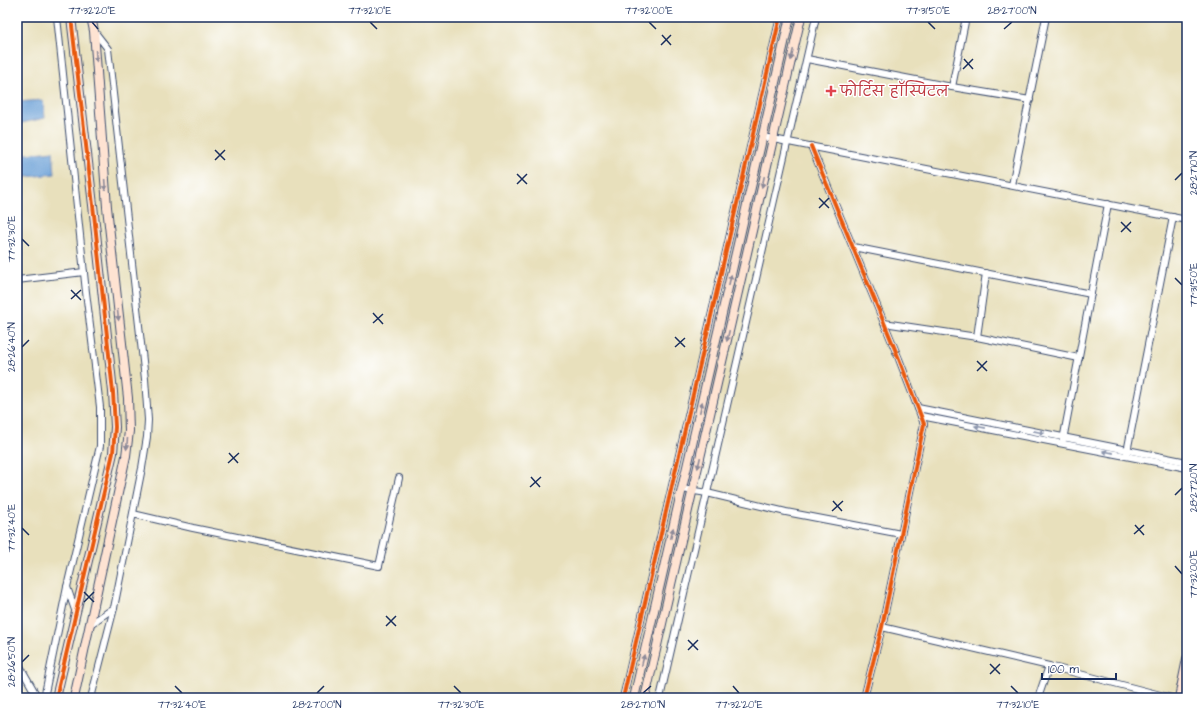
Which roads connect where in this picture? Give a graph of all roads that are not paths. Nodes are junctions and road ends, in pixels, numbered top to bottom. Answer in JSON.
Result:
{"nodes":[{"id":1,"x":57,"y":17,"type":"edge"},
{"id":2,"x":71,"y":17,"type":"edge"},
{"id":3,"x":91,"y":17,"type":"edge"},
{"id":4,"x":780,"y":17,"type":"edge"},
{"id":5,"x":790,"y":17,"type":"edge"},
{"id":6,"x":801,"y":17,"type":"edge"},
{"id":7,"x":816,"y":17,"type":"edge"},
{"id":8,"x":966,"y":17,"type":"edge"},
{"id":9,"x":1046,"y":17,"type":"edge"},
{"id":10,"x":94,"y":31,"type":"junction"},
{"id":11,"x":806,"y":59,"type":"junction"},
{"id":12,"x":952,"y":87,"type":"junction"},
{"id":13,"x":1030,"y":100,"type":"junction"},
{"id":14,"x":763,"y":137,"type":"junction"},
{"id":15,"x":773,"y":138,"type":"junction"},
{"id":16,"x":787,"y":141,"type":"junction"},
{"id":17,"x":811,"y":146,"type":"junction"},
{"id":18,"x":1012,"y":185,"type":"junction"},
{"id":19,"x":1108,"y":204,"type":"junction"},
{"id":20,"x":1173,"y":217,"type":"junction"},
{"id":21,"x":1187,"y":220,"type":"edge"},
{"id":22,"x":853,"y":247,"type":"junction"},
{"id":23,"x":84,"y":272,"type":"junction"},
{"id":24,"x":986,"y":273,"type":"junction"},
{"id":25,"x":17,"y":280,"type":"edge"},
{"id":26,"x":1091,"y":294,"type":"junction"},
{"id":27,"x":884,"y":323,"type":"junction"},
{"id":28,"x":977,"y":337,"type":"junction"},
{"id":29,"x":1079,"y":358,"type":"junction"},
{"id":30,"x":918,"y":408,"type":"junction"},
{"id":31,"x":921,"y":416,"type":"junction"},
{"id":32,"x":1063,"y":440,"type":"junction"},
{"id":33,"x":1127,"y":453,"type":"junction"},
{"id":34,"x":1187,"y":462,"type":"edge"},
{"id":35,"x":1187,"y":468,"type":"edge"},
{"id":36,"x":399,"y":478,"type":"dead end"},
{"id":37,"x":682,"y":489,"type":"junction"},
{"id":38,"x":693,"y":491,"type":"junction"},
{"id":39,"x":707,"y":493,"type":"junction"},
{"id":40,"x":133,"y":514,"type":"junction"},
{"id":41,"x":901,"y":534,"type":"junction"},
{"id":42,"x":67,"y":587,"type":"junction"},
{"id":43,"x":114,"y":608,"type":"junction"},
{"id":44,"x":76,"y":614,"type":"junction"},
{"id":45,"x":89,"y":625,"type":"junction"},
{"id":46,"x":882,"y":627,"type":"junction"},
{"id":47,"x":17,"y":661,"type":"edge"},
{"id":48,"x":1187,"y":663,"type":"edge"},
{"id":49,"x":1049,"y":666,"type":"junction"},
{"id":50,"x":38,"y":698,"type":"edge"},
{"id":51,"x":44,"y":698,"type":"edge"},
{"id":52,"x":56,"y":698,"type":"edge"},
{"id":53,"x":74,"y":698,"type":"edge"},
{"id":54,"x":91,"y":698,"type":"edge"},
{"id":55,"x":622,"y":698,"type":"edge"},
{"id":56,"x":634,"y":698,"type":"edge"},
{"id":57,"x":645,"y":698,"type":"edge"},
{"id":58,"x":660,"y":698,"type":"edge"},
{"id":59,"x":864,"y":698,"type":"edge"},
{"id":60,"x":1038,"y":698,"type":"edge"},
{"id":61,"x":1172,"y":698,"type":"edge"},
{"id":62,"x":1179,"y":698,"type":"edge"}],
"edges":[{"from":1,"to":23,"type":"street"},
{"from":2,"to":44,"type":"street"},
{"from":3,"to":10,"type":"street"},
{"from":4,"to":55,"type":"street"},
{"from":5,"to":14,"type":"street"},
{"from":6,"to":15,"type":"street","one_way":true},
{"from":7,"to":11,"type":"street"},
{"from":8,"to":12,"type":"street"},
{"from":9,"to":13,"type":"street"},
{"from":10,"to":40,"type":"street"},
{"from":10,"to":45,"type":"street","one_way":true},
{"from":11,"to":12,"type":"street"},
{"from":11,"to":16,"type":"street"},
{"from":12,"to":13,"type":"street"},
{"from":13,"to":18,"type":"street"},
{"from":14,"to":15,"type":"street"},
{"from":37,"to":14,"type":"street","one_way":true},
{"from":15,"to":16,"type":"street"},
{"from":15,"to":38,"type":"street","one_way":true},
{"from":16,"to":17,"type":"street"},
{"from":16,"to":39,"type":"street"},
{"from":17,"to":18,"type":"street"},
{"from":17,"to":22,"type":"street"},
{"from":18,"to":19,"type":"street"},
{"from":19,"to":20,"type":"street"},
{"from":19,"to":26,"type":"street"},
{"from":20,"to":21,"type":"street"},
{"from":20,"to":33,"type":"street"},
{"from":22,"to":24,"type":"street"},
{"from":22,"to":27,"type":"street"},
{"from":23,"to":25,"type":"street"},
{"from":23,"to":42,"type":"street"},
{"from":24,"to":26,"type":"street"},
{"from":24,"to":28,"type":"street"},
{"from":26,"to":29,"type":"street"},
{"from":27,"to":28,"type":"street"},
{"from":27,"to":30,"type":"street"},
{"from":28,"to":29,"type":"street"},
{"from":29,"to":32,"type":"street"},
{"from":30,"to":31,"type":"street"},
{"from":30,"to":32,"type":"street","one_way":true},
{"from":32,"to":31,"type":"street","one_way":true},
{"from":31,"to":41,"type":"street"},
{"from":32,"to":33,"type":"street"},
{"from":33,"to":34,"type":"street"},
{"from":33,"to":35,"type":"street"},
{"from":36,"to":40,"type":"street"},
{"from":37,"to":38,"type":"street"},
{"from":56,"to":37,"type":"street","one_way":true},
{"from":38,"to":39,"type":"street"},
{"from":38,"to":57,"type":"street"},
{"from":39,"to":41,"type":"street"},
{"from":39,"to":58,"type":"street"},
{"from":40,"to":43,"type":"street"},
{"from":41,"to":46,"type":"street"},
{"from":42,"to":44,"type":"street"},
{"from":42,"to":51,"type":"street"},
{"from":43,"to":45,"type":"street"},
{"from":43,"to":54,"type":"street"},
{"from":44,"to":52,"type":"street"},
{"from":45,"to":53,"type":"street"},
{"from":46,"to":49,"type":"street"},
{"from":46,"to":59,"type":"street"},
{"from":47,"to":50,"type":"street"},
{"from":48,"to":62,"type":"street"},
{"from":49,"to":60,"type":"street"},
{"from":49,"to":61,"type":"street"}]}
